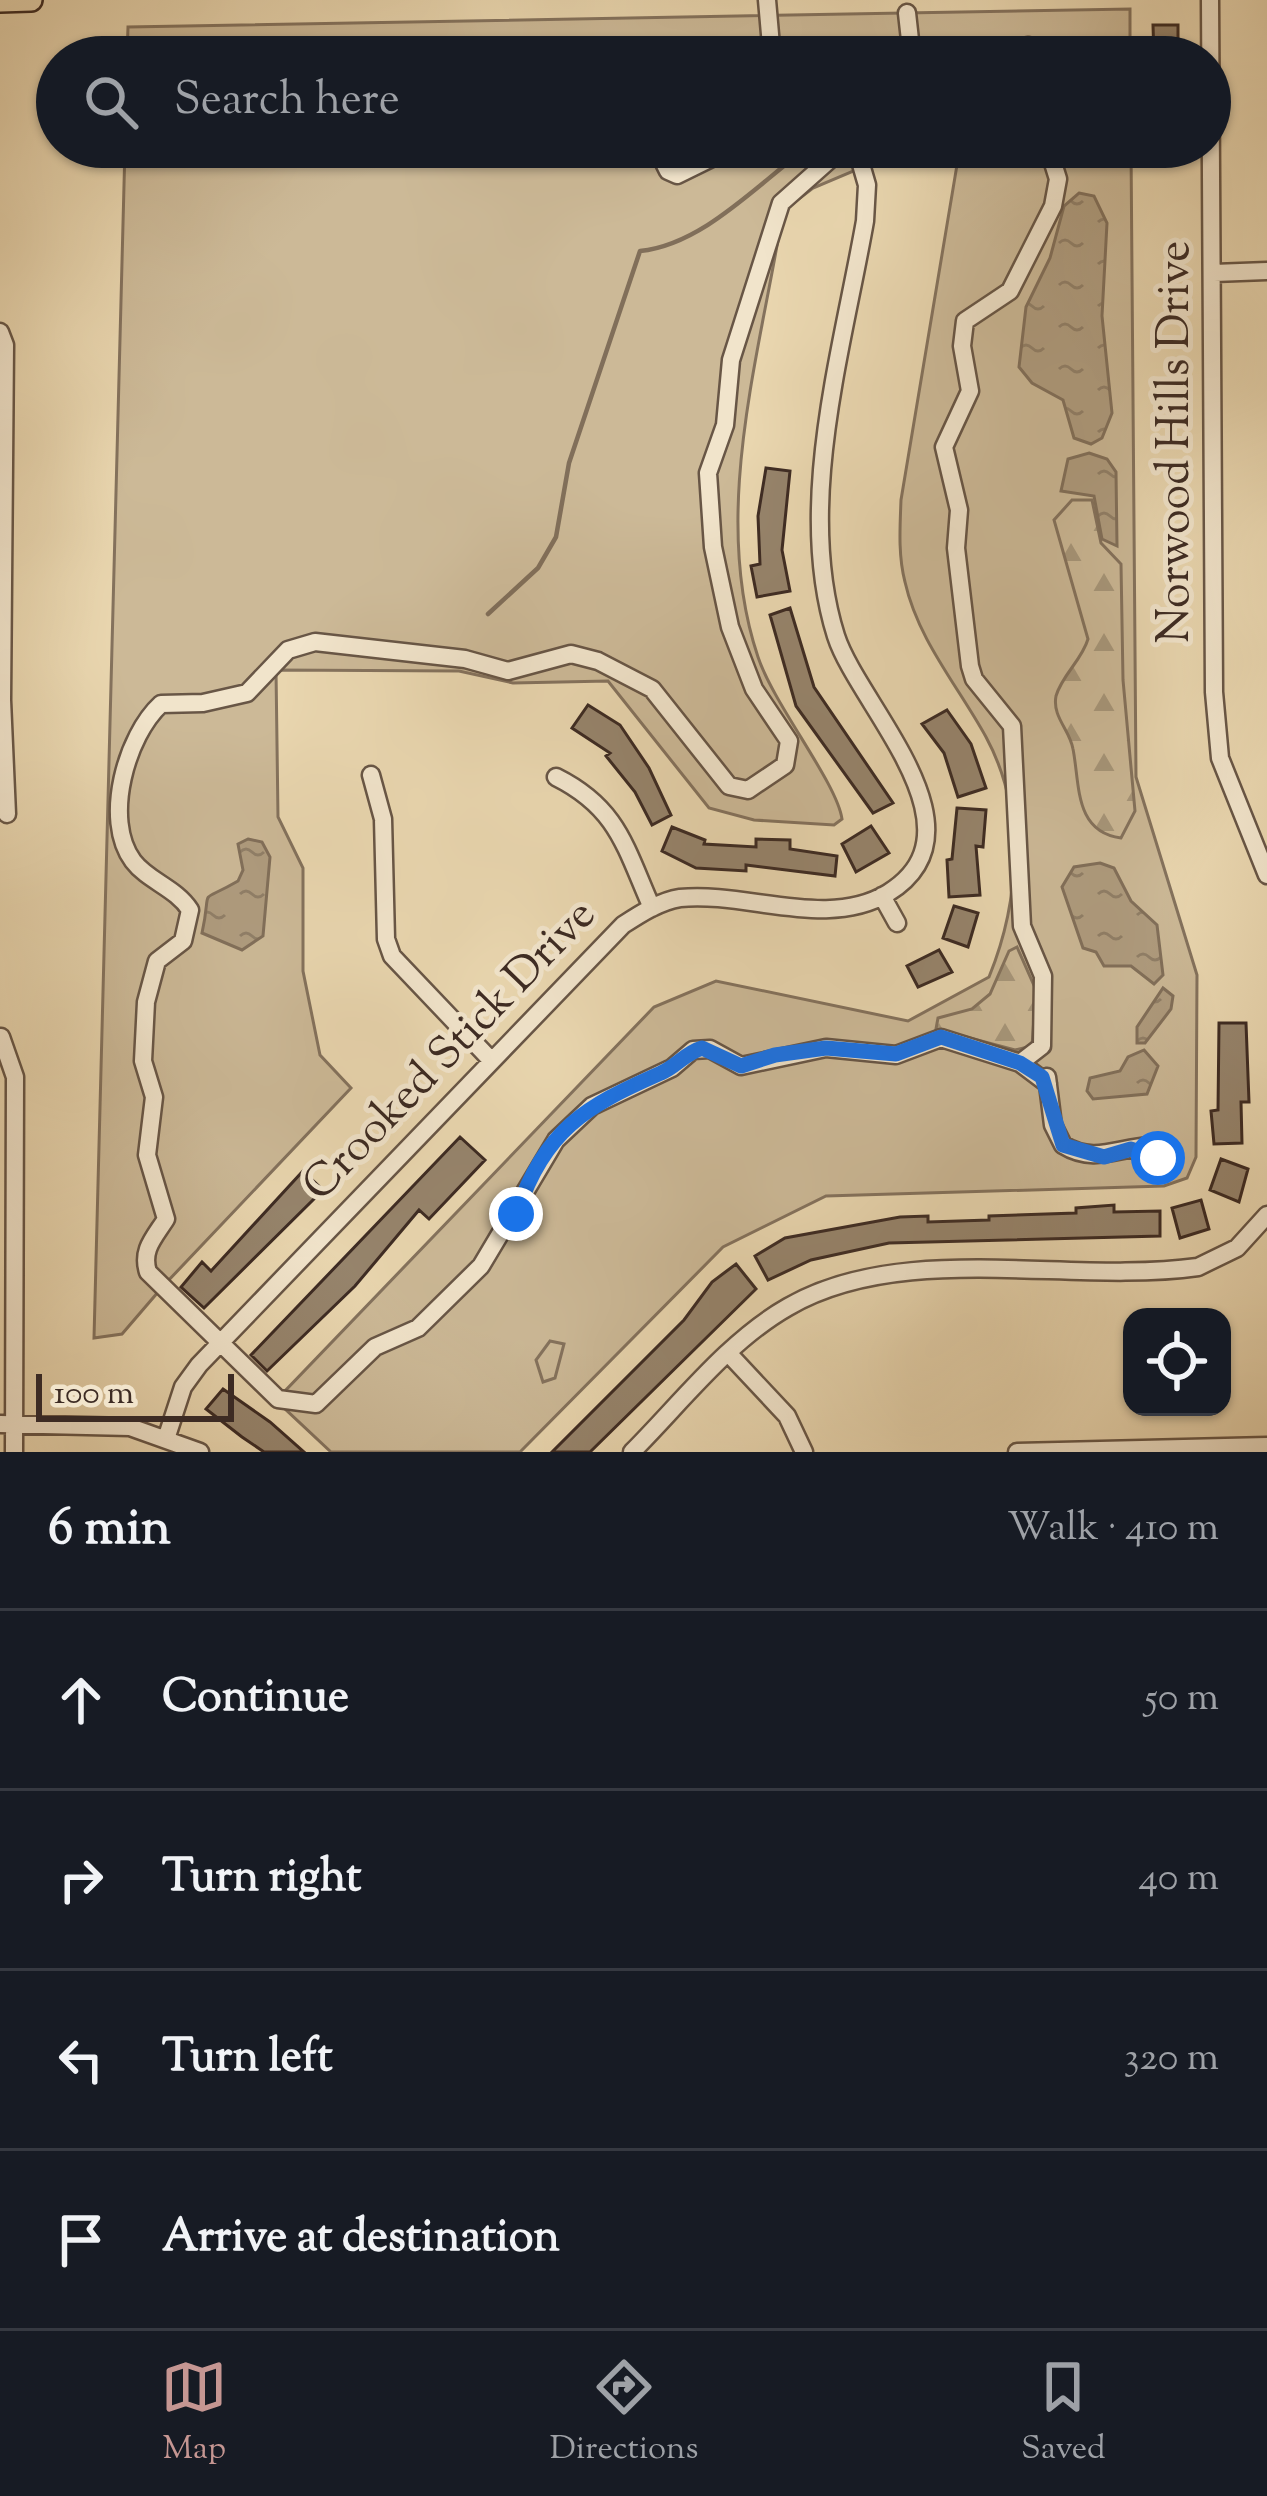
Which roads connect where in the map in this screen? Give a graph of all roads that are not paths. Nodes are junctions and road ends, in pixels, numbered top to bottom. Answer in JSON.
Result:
{"nodes":[{"id":1,"x":31,"y":0,"type":"edge"},
{"id":2,"x":767,"y":0,"type":"edge"},
{"id":3,"x":1210,"y":0,"type":"edge"},
{"id":4,"x":0,"y":1,"type":"edge"},
{"id":5,"x":907,"y":13,"type":"dead end"},
{"id":6,"x":770,"y":36,"type":"edge"},
{"id":7,"x":910,"y":36,"type":"edge"},
{"id":8,"x":1211,"y":36,"type":"edge"},
{"id":9,"x":820,"y":168,"type":"edge"},
{"id":10,"x":862,"y":168,"type":"edge"},
{"id":11,"x":1055,"y":168,"type":"edge"},
{"id":12,"x":1212,"y":168,"type":"edge"},
{"id":13,"x":1267,"y":272,"type":"edge"},
{"id":14,"x":1214,"y":273,"type":"junction"},
{"id":15,"x":0,"y":332,"type":"edge"},
{"id":16,"x":1,"y":700,"type":"edge"},
{"id":17,"x":371,"y":775,"type":"dead end"},
{"id":18,"x":556,"y":777,"type":"dead end"},
{"id":19,"x":7,"y":814,"type":"dead end"},
{"id":20,"x":1267,"y":875,"type":"edge"},
{"id":21,"x":882,"y":896,"type":"junction"},
{"id":22,"x":652,"y":908,"type":"junction"},
{"id":23,"x":897,"y":922,"type":"dead end"},
{"id":24,"x":2,"y":1037,"type":"edge"},
{"id":25,"x":1042,"y":1046,"type":"junction"},
{"id":26,"x":489,"y":1058,"type":"junction"},
{"id":27,"x":1020,"y":1063,"type":"junction"},
{"id":28,"x":1048,"y":1084,"type":"junction"},
{"id":29,"x":1131,"y":1149,"type":"dead end"},
{"id":30,"x":1267,"y":1215,"type":"edge"},
{"id":31,"x":218,"y":1344,"type":"junction"},
{"id":32,"x":729,"y":1354,"type":"junction"},
{"id":33,"x":8,"y":1424,"type":"edge"},
{"id":34,"x":167,"y":1436,"type":"junction"},
{"id":35,"x":1267,"y":1446,"type":"edge"},
{"id":36,"x":14,"y":1452,"type":"edge"},
{"id":37,"x":200,"y":1452,"type":"edge"},
{"id":38,"x":632,"y":1452,"type":"edge"},
{"id":39,"x":804,"y":1452,"type":"edge"},
{"id":40,"x":1017,"y":1452,"type":"edge"}],
"edges":[{"from":1,"to":4,"type":"main road"},
{"from":2,"to":6,"type":"street"},
{"from":3,"to":8,"type":"street","name":"Norwood Hills Drive"},
{"from":5,"to":7,"type":"street"},
{"from":9,"to":31,"type":"street"},
{"from":10,"to":21,"type":"street"},
{"from":11,"to":25,"type":"street"},
{"from":12,"to":14,"type":"street","name":"Norwood Hills Drive"},
{"from":13,"to":14,"type":"street"},
{"from":14,"to":20,"type":"street","name":"Norwood Hills Drive"},
{"from":15,"to":16,"type":"street"},
{"from":16,"to":19,"type":"street"},
{"from":17,"to":26,"type":"street"},
{"from":18,"to":22,"type":"street"},
{"from":21,"to":22,"type":"street","name":"Crooked Stick Drive"},
{"from":21,"to":23,"type":"street"},
{"from":22,"to":26,"type":"street","name":"Crooked Stick Drive"},
{"from":24,"to":33,"type":"street"},
{"from":25,"to":27,"type":"street"},
{"from":25,"to":28,"type":"street"},
{"from":26,"to":31,"type":"street","name":"Crooked Stick Drive"},
{"from":27,"to":28,"type":"street"},
{"from":27,"to":31,"type":"street"},
{"from":28,"to":29,"type":"street"},
{"from":30,"to":32,"type":"street"},
{"from":31,"to":34,"type":"street","name":"Crooked Stick Drive"},
{"from":32,"to":38,"type":"street"},
{"from":32,"to":39,"type":"street"},
{"from":33,"to":34,"type":"street"},
{"from":33,"to":36,"type":"street"},
{"from":34,"to":37,"type":"street"},
{"from":35,"to":40,"type":"street"}]}
